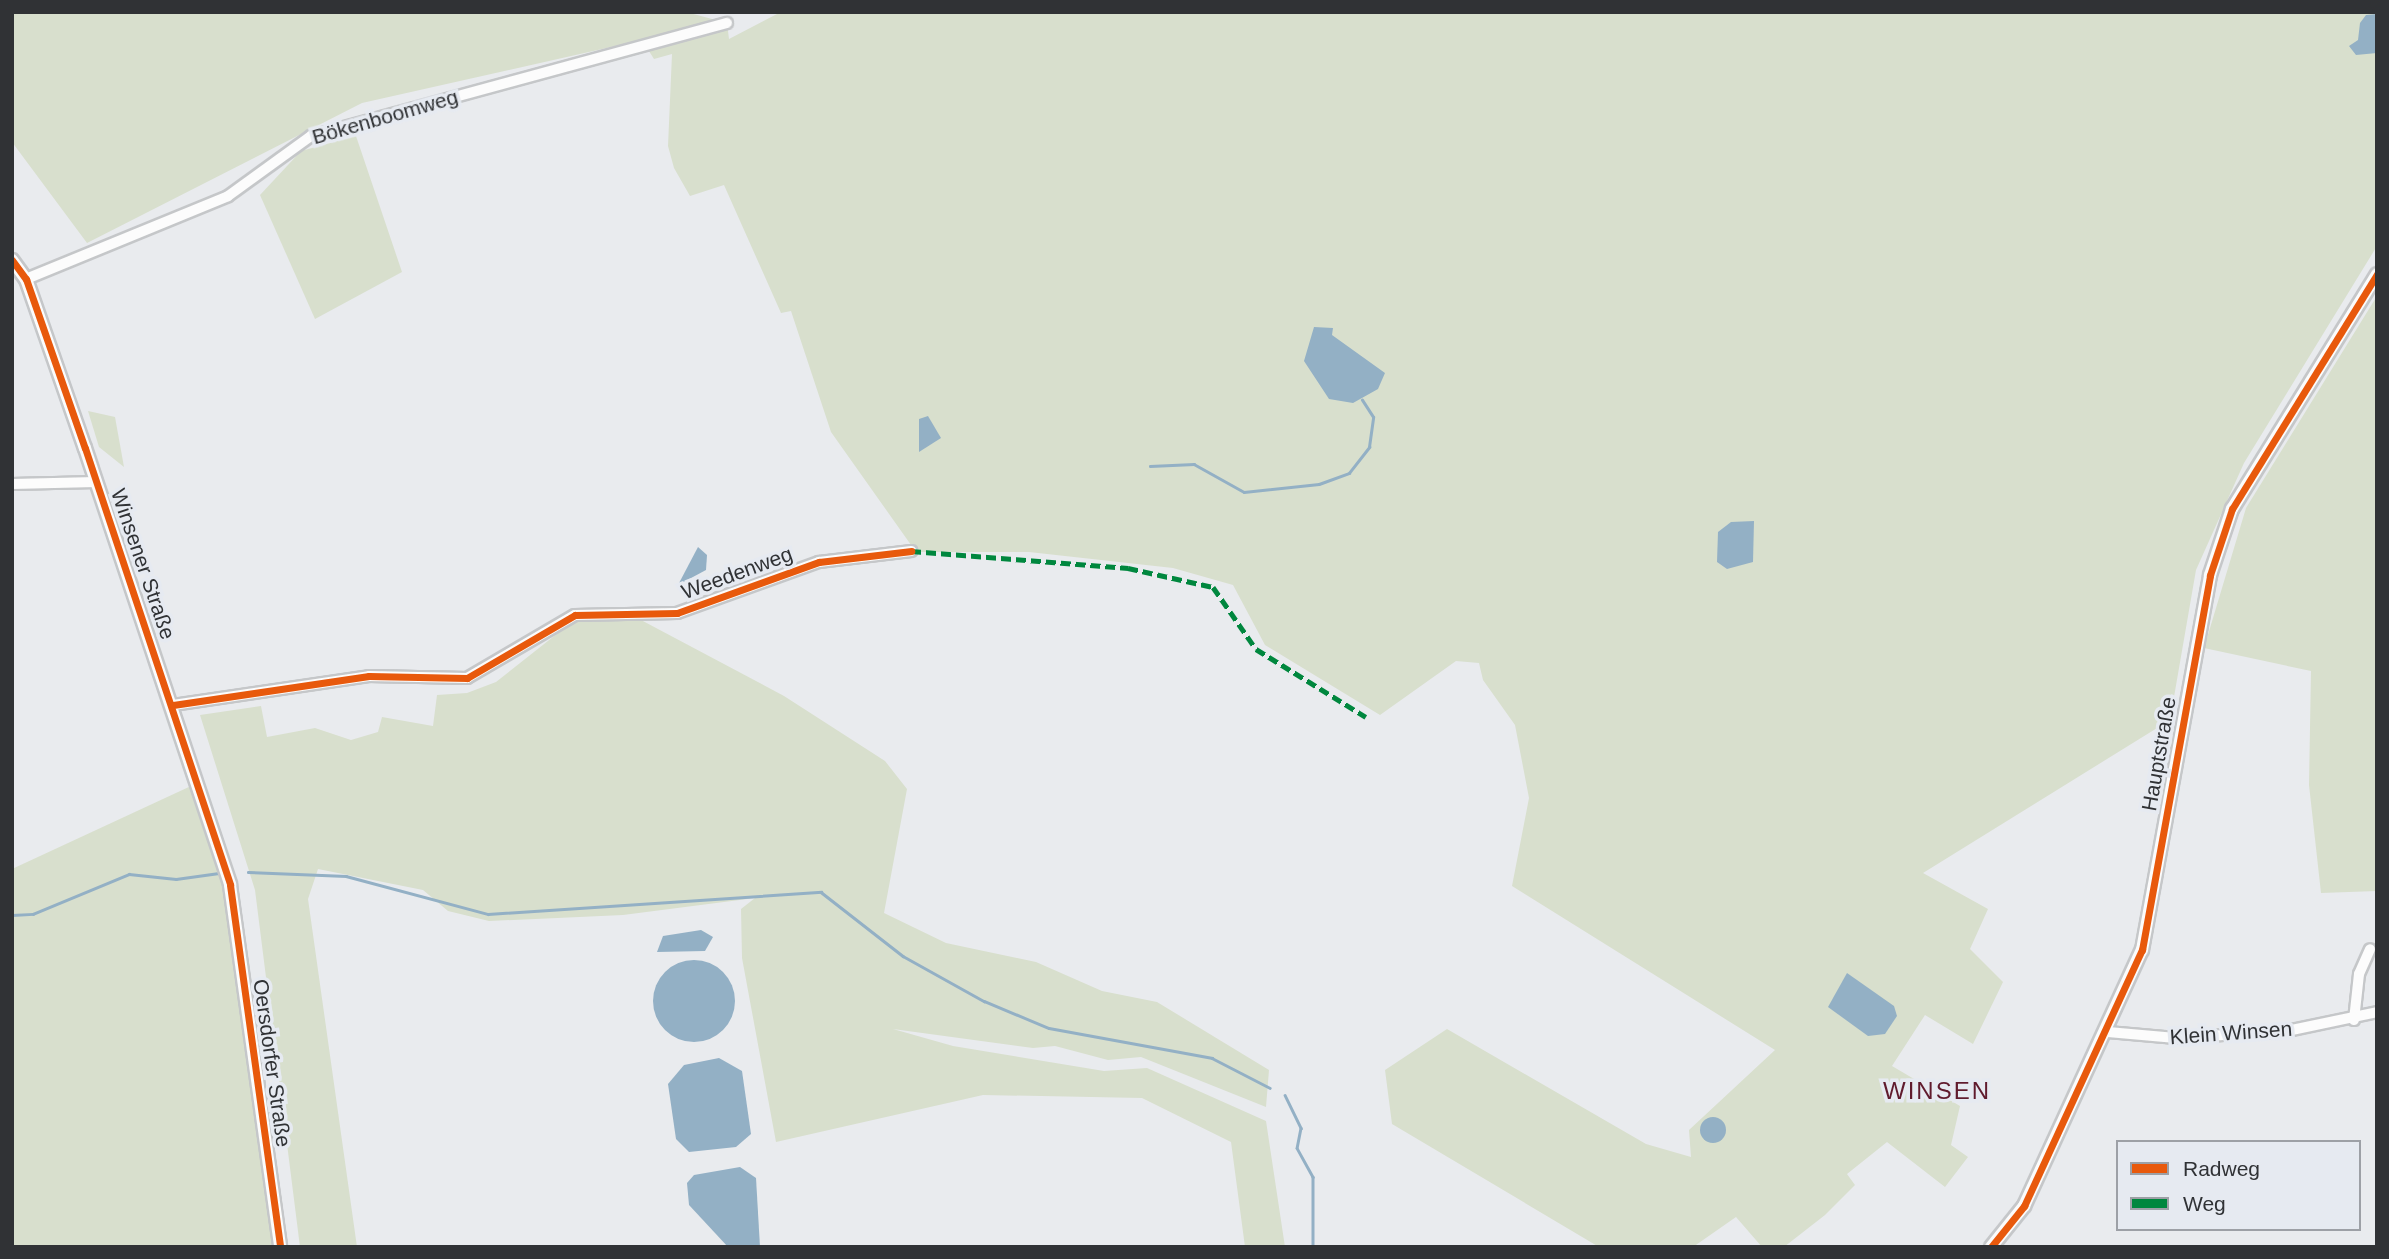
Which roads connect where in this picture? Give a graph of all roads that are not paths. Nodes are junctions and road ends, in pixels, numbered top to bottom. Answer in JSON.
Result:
{"nodes":[{"id":1,"x":727,"y":23,"type":"dead end"},
{"id":2,"x":12,"y":260,"type":"edge"},
{"id":3,"x":2377,"y":274,"type":"edge"},
{"id":4,"x":26,"y":279,"type":"junction"},
{"id":5,"x":96,"y":482,"type":"junction"},
{"id":6,"x":12,"y":484,"type":"edge"},
{"id":7,"x":911,"y":551,"type":"dead end"},
{"id":8,"x":173,"y":705,"type":"junction"},
{"id":9,"x":230,"y":885,"type":"joint"},
{"id":10,"x":2370,"y":949,"type":"dead end"},
{"id":11,"x":2377,"y":1012,"type":"edge"},
{"id":12,"x":2354,"y":1020,"type":"junction"},
{"id":13,"x":2108,"y":1032,"type":"junction"},
{"id":14,"x":280,"y":1247,"type":"edge"},
{"id":15,"x":1991,"y":1247,"type":"edge"}],
"edges":[{"from":1,"to":4,"type":"street","name":"Bökenboomweg"},
{"from":2,"to":4,"type":"street","name":"Winsener Straße"},
{"from":3,"to":13,"type":"street","name":"Hauptstraße"},
{"from":4,"to":5,"type":"street","name":"Winsener Straße"},
{"from":5,"to":6,"type":"street"},
{"from":5,"to":8,"type":"street","name":"Winsener Straße"},
{"from":7,"to":8,"type":"street","name":"Weedenweg"},
{"from":8,"to":9,"type":"street","name":"Winsener Straße"},
{"from":9,"to":14,"type":"street","name":"Oersdorfer Straße"},
{"from":10,"to":12,"type":"street"},
{"from":11,"to":12,"type":"street","name":"Klein Winsen"},
{"from":12,"to":13,"type":"street","name":"Klein Winsen"},
{"from":13,"to":15,"type":"street","name":"Hauptstraße"}]}
